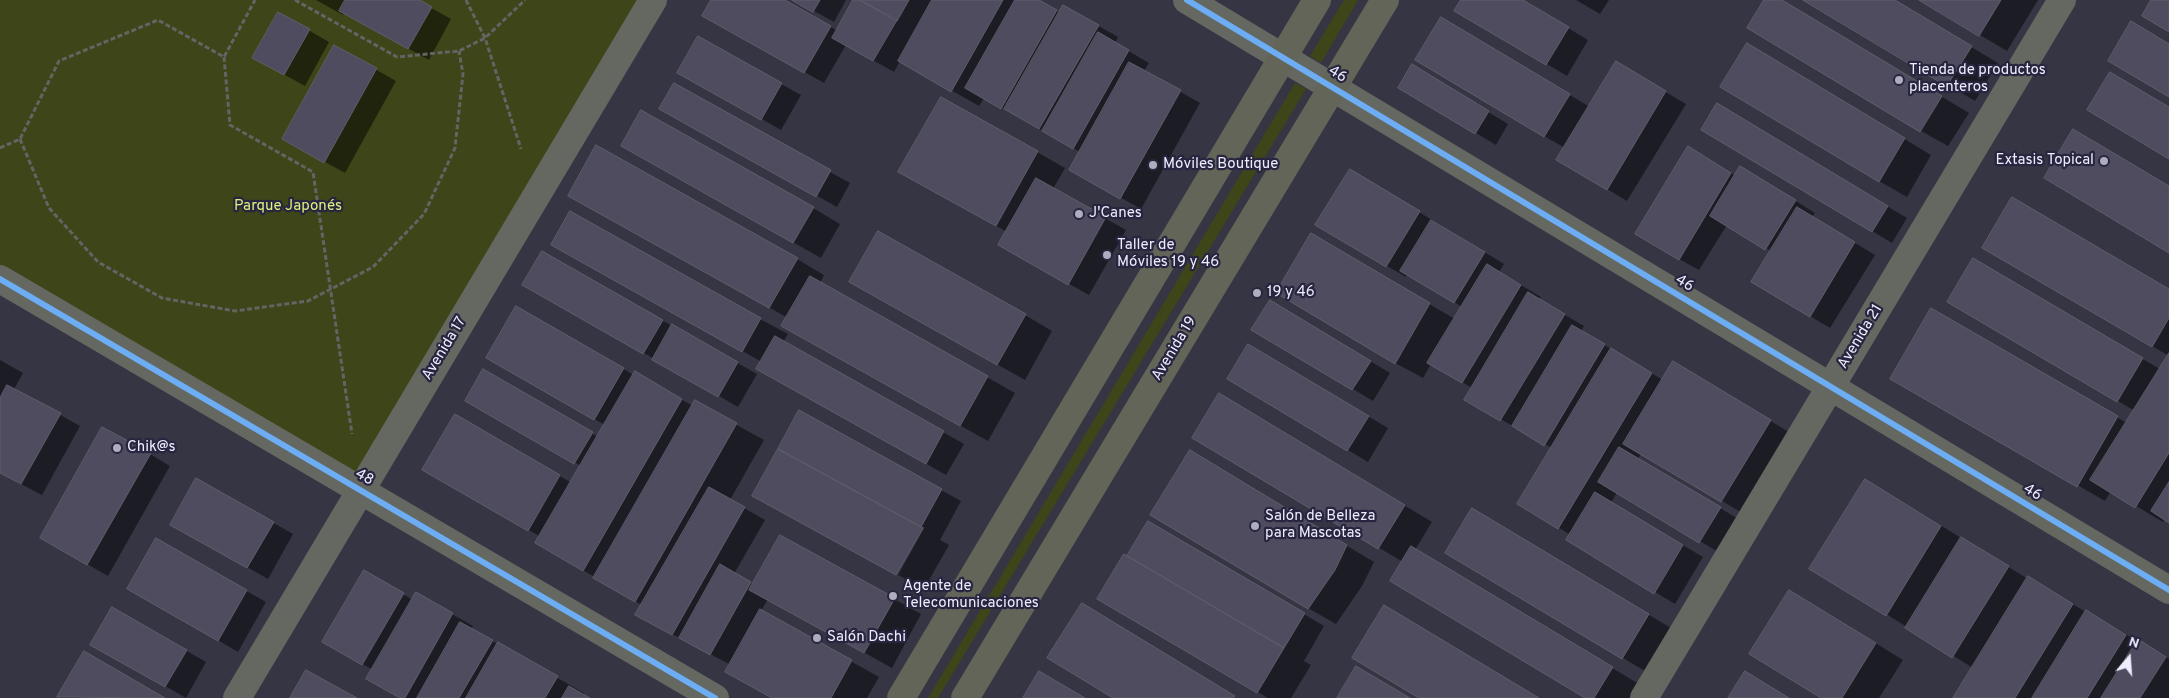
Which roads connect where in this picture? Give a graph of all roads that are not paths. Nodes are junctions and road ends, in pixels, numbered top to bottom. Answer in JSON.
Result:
{"nodes":[{"id":1,"x":653,"y":0,"type":"edge"},
{"id":2,"x":1187,"y":0,"type":"edge"},
{"id":3,"x":1317,"y":0,"type":"edge"},
{"id":4,"x":1385,"y":0,"type":"edge"},
{"id":5,"x":2062,"y":0,"type":"edge"},
{"id":6,"x":1282,"y":57,"type":"junction"},
{"id":7,"x":1333,"y":87,"type":"junction"},
{"id":8,"x":0,"y":279,"type":"edge"},
{"id":9,"x":1831,"y":387,"type":"junction"},
{"id":10,"x":361,"y":490,"type":"junction"},
{"id":11,"x":2169,"y":590,"type":"edge"},
{"id":12,"x":237,"y":698,"type":"edge"},
{"id":13,"x":716,"y":698,"type":"edge"},
{"id":14,"x":901,"y":698,"type":"edge"},
{"id":15,"x":965,"y":698,"type":"edge"},
{"id":16,"x":1644,"y":698,"type":"edge"}],
"edges":[{"from":1,"to":10,"type":"street","name":"Avenida 17"},
{"from":2,"to":6,"type":"street","name":"46"},
{"from":3,"to":6,"type":"main road"},
{"from":4,"to":7,"type":"main road","name":"Avenida 19"},
{"from":5,"to":9,"type":"street","name":"Avenida 21"},
{"from":6,"to":7,"type":"street","name":"46"},
{"from":6,"to":14,"type":"main road"},
{"from":7,"to":9,"type":"street","name":"46"},
{"from":7,"to":15,"type":"main road","name":"Avenida 19"},
{"from":8,"to":10,"type":"street","name":"48"},
{"from":9,"to":11,"type":"street","name":"46"},
{"from":9,"to":16,"type":"street","name":"Avenida 21"},
{"from":10,"to":12,"type":"street","name":"Avenida 17"},
{"from":10,"to":13,"type":"street","name":"48"}]}
